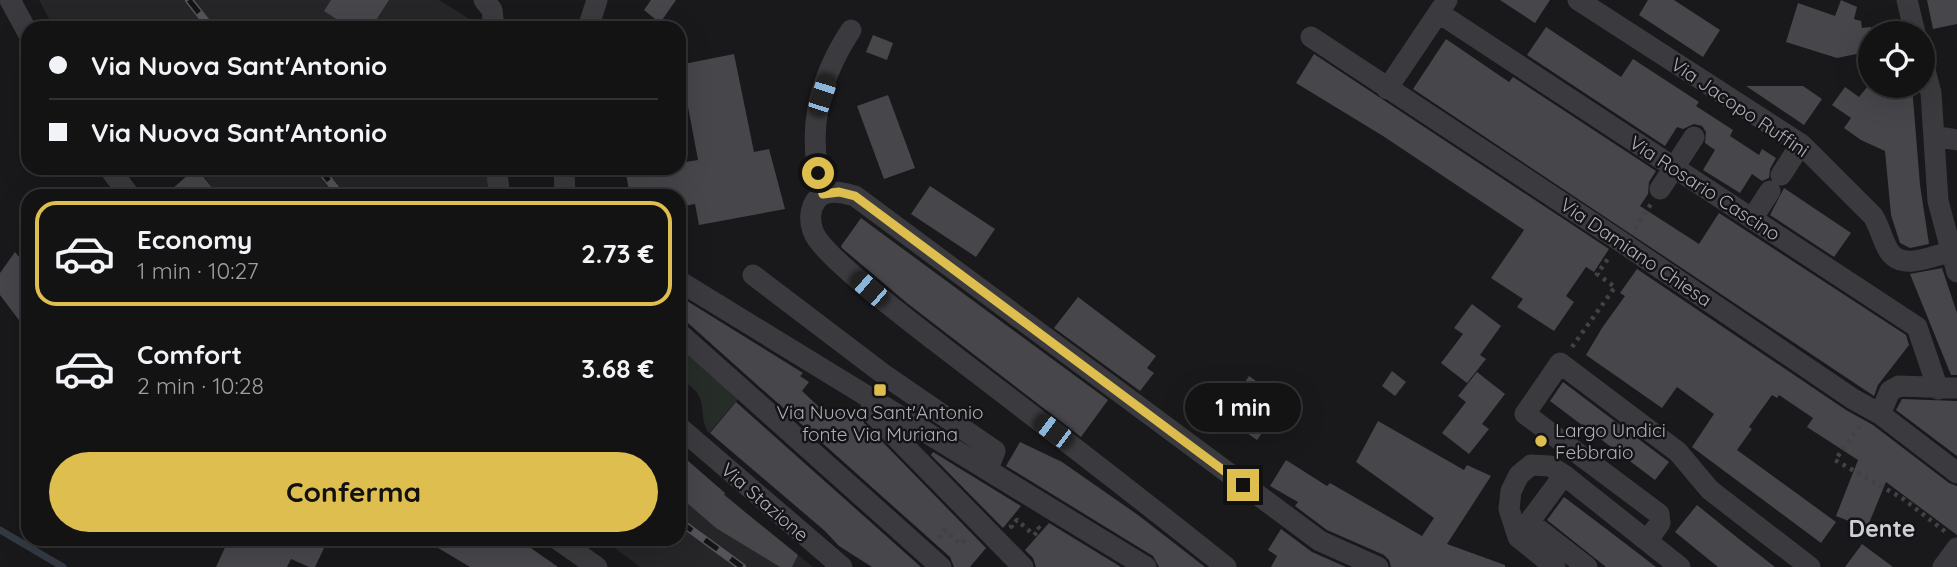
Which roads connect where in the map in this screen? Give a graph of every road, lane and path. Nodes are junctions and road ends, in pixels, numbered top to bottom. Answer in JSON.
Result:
{"nodes":[{"id":1,"x":10,"y":0,"type":"edge"},
{"id":2,"x":484,"y":0,"type":"edge"},
{"id":3,"x":597,"y":0,"type":"edge"},
{"id":4,"x":1578,"y":0,"type":"edge"},
{"id":5,"x":1907,"y":0,"type":"edge"},
{"id":6,"x":1443,"y":6,"type":"edge"},
{"id":7,"x":21,"y":21,"type":"edge"},
{"id":8,"x":493,"y":21,"type":"edge"},
{"id":9,"x":590,"y":21,"type":"edge"},
{"id":10,"x":1912,"y":21,"type":"edge"},
{"id":11,"x":851,"y":30,"type":"dead end"},
{"id":12,"x":1311,"y":37,"type":"dead end"},
{"id":13,"x":1387,"y":89,"type":"junction"},
{"id":14,"x":1931,"y":98,"type":"edge"},
{"id":15,"x":1694,"y":136,"type":"dead end"},
{"id":16,"x":1934,"y":136,"type":"junction"},
{"id":17,"x":1957,"y":140,"type":"edge"},
{"id":18,"x":1801,"y":144,"type":"junction"},
{"id":19,"x":1675,"y":167,"type":"junction"},
{"id":20,"x":1660,"y":189,"type":"joint"},
{"id":21,"x":823,"y":194,"type":"junction"},
{"id":22,"x":1752,"y":219,"type":"junction"},
{"id":23,"x":1623,"y":243,"type":"junction"},
{"id":24,"x":1954,"y":262,"type":"edge"},
{"id":25,"x":753,"y":275,"type":"dead end"},
{"id":26,"x":686,"y":285,"type":"edge"},
{"id":27,"x":686,"y":339,"type":"edge"},
{"id":28,"x":1572,"y":347,"type":"dead end"},
{"id":29,"x":1948,"y":388,"type":"edge"},
{"id":30,"x":870,"y":399,"type":"junction"},
{"id":31,"x":1877,"y":412,"type":"junction"},
{"id":32,"x":686,"y":434,"type":"edge"},
{"id":33,"x":988,"y":469,"type":"junction"},
{"id":34,"x":1957,"y":473,"type":"edge"},
{"id":35,"x":1568,"y":479,"type":"junction"},
{"id":36,"x":1031,"y":521,"type":"dead end"},
{"id":37,"x":958,"y":531,"type":"dead end"},
{"id":38,"x":1020,"y":534,"type":"dead end"},
{"id":39,"x":1528,"y":534,"type":"junction"},
{"id":40,"x":1957,"y":538,"type":"edge"},
{"id":41,"x":1647,"y":541,"type":"junction"},
{"id":42,"x":947,"y":543,"type":"dead end"},
{"id":43,"x":567,"y":546,"type":"edge"},
{"id":44,"x":1957,"y":548,"type":"edge"},
{"id":45,"x":597,"y":567,"type":"edge"},
{"id":46,"x":842,"y":567,"type":"edge"},
{"id":47,"x":941,"y":567,"type":"edge"},
{"id":48,"x":1023,"y":567,"type":"edge"},
{"id":49,"x":1146,"y":567,"type":"edge"},
{"id":50,"x":1226,"y":567,"type":"edge"},
{"id":51,"x":1377,"y":567,"type":"edge"},
{"id":52,"x":1555,"y":567,"type":"edge"},
{"id":53,"x":1587,"y":567,"type":"edge"},
{"id":54,"x":1680,"y":567,"type":"edge"},
{"id":55,"x":1810,"y":567,"type":"edge"},
{"id":56,"x":1943,"y":567,"type":"edge"}],
"edges":[{"from":1,"to":7,"type":"street"},
{"from":2,"to":8,"type":"street"},
{"from":3,"to":9,"type":"street"},
{"from":4,"to":18,"type":"street","name":"Via Jacopo Ruffini"},
{"from":5,"to":10,"type":"street"},
{"from":6,"to":13,"type":"street"},
{"from":6,"to":19,"type":"street","name":"Via Rosario Cascino"},
{"from":11,"to":21,"type":"street"},
{"from":12,"to":13,"type":"street","name":"Via Damiano Chiesa"},
{"from":13,"to":23,"type":"street","name":"Via Damiano Chiesa"},
{"from":14,"to":16,"type":"street"},
{"from":15,"to":19,"type":"street"},
{"from":16,"to":17,"type":"street"},
{"from":16,"to":24,"type":"street"},
{"from":18,"to":22,"type":"street"},
{"from":18,"to":24,"type":"street","name":"Via Jacopo Ruffini"},
{"from":19,"to":20,"type":"street"},
{"from":19,"to":22,"type":"street","name":"Via Rosario Cascino"},
{"from":20,"to":23,"type":"path"},
{"from":21,"to":50,"type":"street"},
{"from":21,"to":51,"type":"street"},
{"from":22,"to":29,"type":"street","name":"Via Rosario Cascino"},
{"from":23,"to":28,"type":"path"},
{"from":23,"to":31,"type":"street","name":"Via Damiano Chiesa"},
{"from":25,"to":33,"type":"street"},
{"from":26,"to":30,"type":"street"},
{"from":27,"to":47,"type":"street"},
{"from":29,"to":31,"type":"street"},
{"from":30,"to":33,"type":"street"},
{"from":30,"to":48,"type":"street"},
{"from":31,"to":34,"type":"street","name":"Via Damiano Chiesa"},
{"from":31,"to":40,"type":"path"},
{"from":32,"to":46,"type":"street","name":"Via Stazione"},
{"from":33,"to":49,"type":"street"},
{"from":35,"to":39,"type":"street"},
{"from":35,"to":39,"type":"street"},
{"from":35,"to":41,"type":"street"},
{"from":36,"to":38,"type":"path"},
{"from":37,"to":42,"type":"path"},
{"from":39,"to":52,"type":"street"},
{"from":39,"to":53,"type":"street"},
{"from":40,"to":44,"type":"street"},
{"from":41,"to":54,"type":"street"},
{"from":41,"to":55,"type":"street"},
{"from":43,"to":45,"type":"street"},
{"from":44,"to":56,"type":"street"}]}
